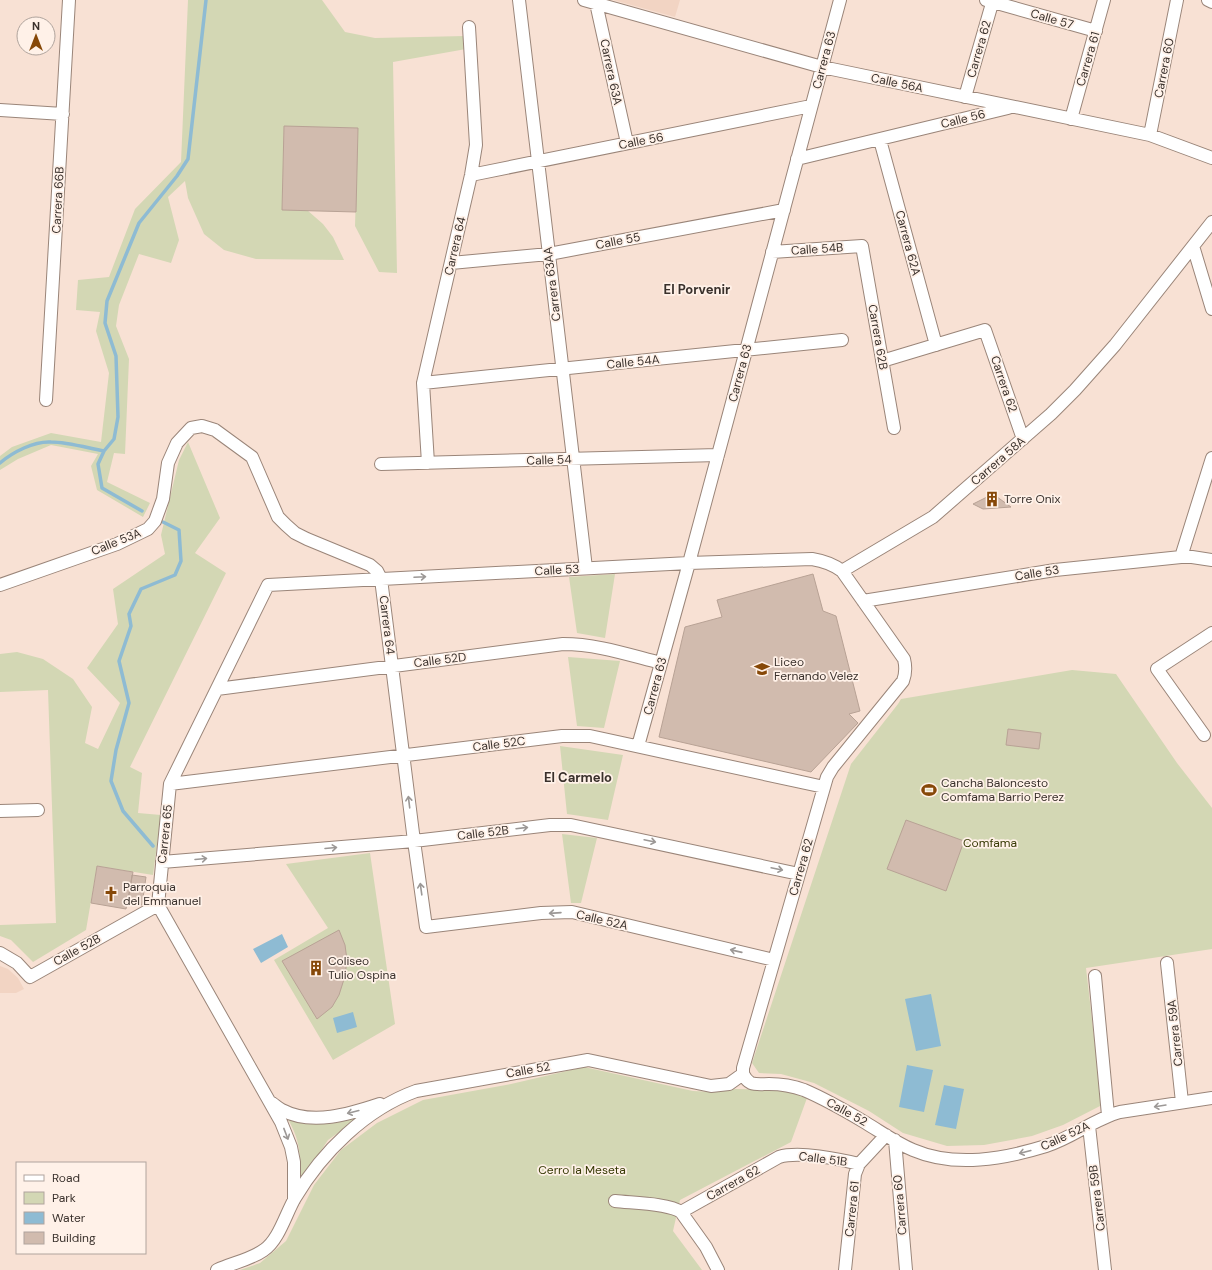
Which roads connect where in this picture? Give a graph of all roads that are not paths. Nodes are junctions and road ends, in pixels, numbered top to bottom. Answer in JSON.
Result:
{"nodes":[{"id":1,"x":70,"y":0,"type":"edge"},
{"id":2,"x":519,"y":0,"type":"edge"},
{"id":3,"x":840,"y":0,"type":"edge"},
{"id":4,"x":1104,"y":0,"type":"edge"},
{"id":5,"x":1177,"y":0,"type":"edge"},
{"id":6,"x":1208,"y":0,"type":"edge"},
{"id":7,"x":592,"y":1,"type":"edge"},
{"id":8,"x":991,"y":1,"type":"edge"},
{"id":9,"x":1212,"y":2,"type":"edge"},
{"id":10,"x":469,"y":27,"type":"dead end"},
{"id":11,"x":1096,"y":31,"type":"junction"},
{"id":12,"x":822,"y":67,"type":"junction"},
{"id":13,"x":966,"y":97,"type":"junction"},
{"id":14,"x":811,"y":106,"type":"junction"},
{"id":15,"x":1011,"y":107,"type":"junction"},
{"id":16,"x":0,"y":110,"type":"edge"},
{"id":17,"x":63,"y":114,"type":"junction"},
{"id":18,"x":1071,"y":119,"type":"junction"},
{"id":19,"x":1150,"y":135,"type":"junction"},
{"id":20,"x":880,"y":140,"type":"junction"},
{"id":21,"x":627,"y":143,"type":"junction"},
{"id":22,"x":1212,"y":158,"type":"edge"},
{"id":23,"x":797,"y":159,"type":"junction"},
{"id":24,"x":538,"y":162,"type":"junction"},
{"id":25,"x":471,"y":175,"type":"junction"},
{"id":26,"x":784,"y":210,"type":"junction"},
{"id":27,"x":1212,"y":222,"type":"edge"},
{"id":28,"x":862,"y":246,"type":"joint"},
{"id":29,"x":1192,"y":246,"type":"junction"},
{"id":30,"x":772,"y":252,"type":"junction"},
{"id":31,"x":549,"y":254,"type":"junction"},
{"id":32,"x":451,"y":263,"type":"junction"},
{"id":33,"x":1212,"y":309,"type":"edge"},
{"id":34,"x":842,"y":340,"type":"dead end"},
{"id":35,"x":936,"y":345,"type":"junction"},
{"id":36,"x":746,"y":350,"type":"junction"},
{"id":37,"x":882,"y":361,"type":"junction"},
{"id":38,"x":562,"y":369,"type":"junction"},
{"id":39,"x":423,"y":383,"type":"junction"},
{"id":40,"x":46,"y":400,"type":"dead end"},
{"id":41,"x":191,"y":428,"type":"joint"},
{"id":42,"x":894,"y":428,"type":"dead end"},
{"id":43,"x":1023,"y":439,"type":"junction"},
{"id":44,"x":718,"y":456,"type":"junction"},
{"id":45,"x":1212,"y":458,"type":"edge"},
{"id":46,"x":573,"y":459,"type":"junction"},
{"id":47,"x":428,"y":463,"type":"junction"},
{"id":48,"x":381,"y":464,"type":"dead end"},
{"id":49,"x":1181,"y":556,"type":"junction"},
{"id":50,"x":1212,"y":560,"type":"edge"},
{"id":51,"x":689,"y":563,"type":"junction"},
{"id":52,"x":586,"y":568,"type":"junction"},
{"id":53,"x":842,"y":571,"type":"junction"},
{"id":54,"x":381,"y":578,"type":"junction"},
{"id":55,"x":0,"y":585,"type":"edge"},
{"id":56,"x":268,"y":585,"type":"joint"},
{"id":57,"x":863,"y":601,"type":"junction"},
{"id":58,"x":1212,"y":633,"type":"edge"},
{"id":59,"x":661,"y":663,"type":"junction"},
{"id":60,"x":392,"y":666,"type":"junction"},
{"id":61,"x":217,"y":689,"type":"junction"},
{"id":62,"x":1204,"y":735,"type":"dead end"},
{"id":63,"x":638,"y":746,"type":"junction"},
{"id":64,"x":403,"y":755,"type":"junction"},
{"id":65,"x":170,"y":784,"type":"junction"},
{"id":66,"x":824,"y":787,"type":"junction"},
{"id":67,"x":38,"y":810,"type":"dead end"},
{"id":68,"x":0,"y":812,"type":"edge"},
{"id":69,"x":414,"y":841,"type":"junction"},
{"id":70,"x":162,"y":862,"type":"junction"},
{"id":71,"x":799,"y":874,"type":"junction"},
{"id":72,"x":158,"y":905,"type":"junction"},
{"id":73,"x":426,"y":927,"type":"joint"},
{"id":74,"x":0,"y":952,"type":"edge"},
{"id":75,"x":774,"y":960,"type":"junction"},
{"id":76,"x":1167,"y":964,"type":"dead end"},
{"id":77,"x":1095,"y":976,"type":"dead end"},
{"id":78,"x":743,"y":1074,"type":"junction"},
{"id":79,"x":404,"y":1095,"type":"junction"},
{"id":80,"x":1212,"y":1098,"type":"edge"},
{"id":81,"x":268,"y":1100,"type":"junction"},
{"id":82,"x":1182,"y":1102,"type":"junction"},
{"id":83,"x":1108,"y":1115,"type":"junction"},
{"id":84,"x":1089,"y":1126,"type":"junction"},
{"id":85,"x":890,"y":1138,"type":"junction"},
{"id":86,"x":786,"y":1155,"type":"joint"},
{"id":87,"x":859,"y":1164,"type":"junction"},
{"id":88,"x":294,"y":1200,"type":"junction"},
{"id":89,"x":615,"y":1202,"type":"dead end"},
{"id":90,"x":681,"y":1212,"type":"junction"},
{"id":91,"x":217,"y":1270,"type":"edge"},
{"id":92,"x":718,"y":1270,"type":"edge"},
{"id":93,"x":845,"y":1270,"type":"edge"},
{"id":94,"x":906,"y":1270,"type":"edge"},
{"id":95,"x":1105,"y":1270,"type":"edge"}],
"edges":[{"from":1,"to":17,"type":"street","name":"Carrera 66B"},
{"from":2,"to":24,"type":"street","name":"Carrera 63AA"},
{"from":3,"to":12,"type":"street","name":"Carrera 63"},
{"from":4,"to":11,"type":"street","name":"Carrera 61"},
{"from":5,"to":19,"type":"street","name":"Carrera 60"},
{"from":6,"to":9,"type":"street"},
{"from":7,"to":12,"type":"street","name":"Calle 56A"},
{"from":7,"to":21,"type":"street","name":"Carrera 63A"},
{"from":8,"to":11,"type":"street","name":"Calle 57"},
{"from":8,"to":13,"type":"street","name":"Carrera 62"},
{"from":10,"to":25,"type":"street","name":"Carrera 64"},
{"from":11,"to":18,"type":"street","name":"Carrera 61"},
{"from":12,"to":13,"type":"street","name":"Calle 56A"},
{"from":12,"to":14,"type":"street","name":"Carrera 63"},
{"from":13,"to":15,"type":"street","name":"Calle 56A"},
{"from":14,"to":21,"type":"street","name":"Calle 56"},
{"from":14,"to":23,"type":"street","name":"Carrera 63"},
{"from":15,"to":18,"type":"street","name":"Calle 56A"},
{"from":15,"to":20,"type":"street","name":"Calle 56"},
{"from":16,"to":17,"type":"street"},
{"from":17,"to":40,"type":"street","name":"Carrera 66B"},
{"from":18,"to":19,"type":"street","name":"Calle 56A"},
{"from":19,"to":22,"type":"street","name":"Calle 56A"},
{"from":20,"to":23,"type":"street","name":"Calle 56"},
{"from":20,"to":35,"type":"street","name":"Carrera 62A"},
{"from":21,"to":24,"type":"street","name":"Calle 56"},
{"from":23,"to":26,"type":"street","name":"Carrera 63"},
{"from":24,"to":25,"type":"street","name":"Calle 56"},
{"from":24,"to":31,"type":"street","name":"Carrera 63AA"},
{"from":25,"to":32,"type":"street","name":"Carrera 64"},
{"from":26,"to":30,"type":"street","name":"Carrera 63"},
{"from":26,"to":31,"type":"street","name":"Calle 55"},
{"from":27,"to":29,"type":"street","name":"Carrera 58A"},
{"from":28,"to":30,"type":"street","name":"Calle 54B"},
{"from":28,"to":37,"type":"street","name":"Carrera 62B"},
{"from":29,"to":33,"type":"street"},
{"from":29,"to":43,"type":"street","name":"Carrera 58A"},
{"from":30,"to":36,"type":"street","name":"Carrera 63"},
{"from":31,"to":32,"type":"street","name":"Calle 55"},
{"from":31,"to":38,"type":"street","name":"Carrera 63AA"},
{"from":32,"to":39,"type":"street","name":"Carrera 64"},
{"from":34,"to":36,"type":"street","name":"Calle 54A"},
{"from":35,"to":37,"type":"street"},
{"from":35,"to":43,"type":"street","name":"Carrera 62"},
{"from":36,"to":38,"type":"street","name":"Calle 54A"},
{"from":36,"to":44,"type":"street","name":"Carrera 63"},
{"from":37,"to":42,"type":"street","name":"Carrera 62B"},
{"from":38,"to":39,"type":"street","name":"Calle 54A"},
{"from":38,"to":46,"type":"street","name":"Carrera 63AA"},
{"from":39,"to":47,"type":"street","name":"Carrera 64"},
{"from":41,"to":54,"type":"street","name":"Carrera 64"},
{"from":41,"to":55,"type":"street","name":"Calle 53A"},
{"from":43,"to":53,"type":"street","name":"Carrera 58A"},
{"from":44,"to":46,"type":"street","name":"Calle 54"},
{"from":44,"to":51,"type":"street","name":"Carrera 63"},
{"from":45,"to":49,"type":"street"},
{"from":46,"to":47,"type":"street","name":"Calle 54"},
{"from":46,"to":52,"type":"street","name":"Carrera 63AA"},
{"from":47,"to":48,"type":"street","name":"Calle 54"},
{"from":49,"to":50,"type":"street","name":"Calle 53"},
{"from":49,"to":57,"type":"street","name":"Calle 53"},
{"from":51,"to":52,"type":"street","name":"Calle 53"},
{"from":51,"to":53,"type":"street","name":"Calle 53"},
{"from":51,"to":59,"type":"street","name":"Carrera 63"},
{"from":54,"to":52,"type":"street","name":"Calle 53","one_way":true},
{"from":53,"to":57,"type":"street"},
{"from":54,"to":56,"type":"street","name":"Calle 53"},
{"from":54,"to":60,"type":"street","name":"Carrera 64"},
{"from":56,"to":61,"type":"street","name":"Carrera 65"},
{"from":57,"to":66,"type":"street","name":"Carrera 62"},
{"from":58,"to":62,"type":"street"},
{"from":59,"to":60,"type":"street","name":"Calle 52D"},
{"from":59,"to":63,"type":"street","name":"Carrera 63"},
{"from":60,"to":61,"type":"street","name":"Calle 52D"},
{"from":60,"to":64,"type":"street","name":"Carrera 64"},
{"from":61,"to":65,"type":"street","name":"Carrera 65"},
{"from":63,"to":64,"type":"street","name":"Calle 52C"},
{"from":63,"to":66,"type":"street","name":"Calle 52C"},
{"from":64,"to":65,"type":"street","name":"Calle 52C"},
{"from":69,"to":64,"type":"street","name":"Carrera 64","one_way":true},
{"from":65,"to":70,"type":"street","name":"Carrera 65"},
{"from":66,"to":71,"type":"street","name":"Carrera 62"},
{"from":67,"to":68,"type":"street"},
{"from":70,"to":69,"type":"street","name":"Calle 52B","one_way":true},
{"from":69,"to":71,"type":"street","name":"Calle 52B","one_way":true},
{"from":73,"to":69,"type":"street","name":"Carrera 64","one_way":true},
{"from":70,"to":72,"type":"street","name":"Carrera 65"},
{"from":71,"to":75,"type":"street","name":"Carrera 62"},
{"from":72,"to":74,"type":"street","name":"Calle 52B"},
{"from":72,"to":81,"type":"street"},
{"from":75,"to":73,"type":"street","name":"Calle 52A","one_way":true},
{"from":75,"to":78,"type":"street","name":"Carrera 62"},
{"from":76,"to":82,"type":"street","name":"Carrera 59A"},
{"from":77,"to":83,"type":"street"},
{"from":78,"to":79,"type":"street","name":"Calle 52"},
{"from":78,"to":85,"type":"street","name":"Calle 52"},
{"from":79,"to":81,"type":"street","one_way":true},
{"from":79,"to":88,"type":"street","name":"Calle 52"},
{"from":80,"to":82,"type":"street","name":"Calle 52A"},
{"from":81,"to":88,"type":"street","one_way":true},
{"from":82,"to":83,"type":"street","name":"Calle 52A","one_way":true},
{"from":83,"to":84,"type":"street","name":"Calle 52A"},
{"from":84,"to":85,"type":"street","name":"Calle 52A","one_way":true},
{"from":84,"to":95,"type":"street","name":"Carrera 59B"},
{"from":85,"to":87,"type":"street","name":"Carrera 61"},
{"from":85,"to":94,"type":"street","name":"Carrera 60"},
{"from":86,"to":87,"type":"street","name":"Calle 51B"},
{"from":86,"to":90,"type":"street","name":"Carrera 62"},
{"from":87,"to":93,"type":"street","name":"Carrera 61"},
{"from":88,"to":91,"type":"street","name":"Calle 52"},
{"from":89,"to":90,"type":"street"},
{"from":90,"to":92,"type":"street"}]}
